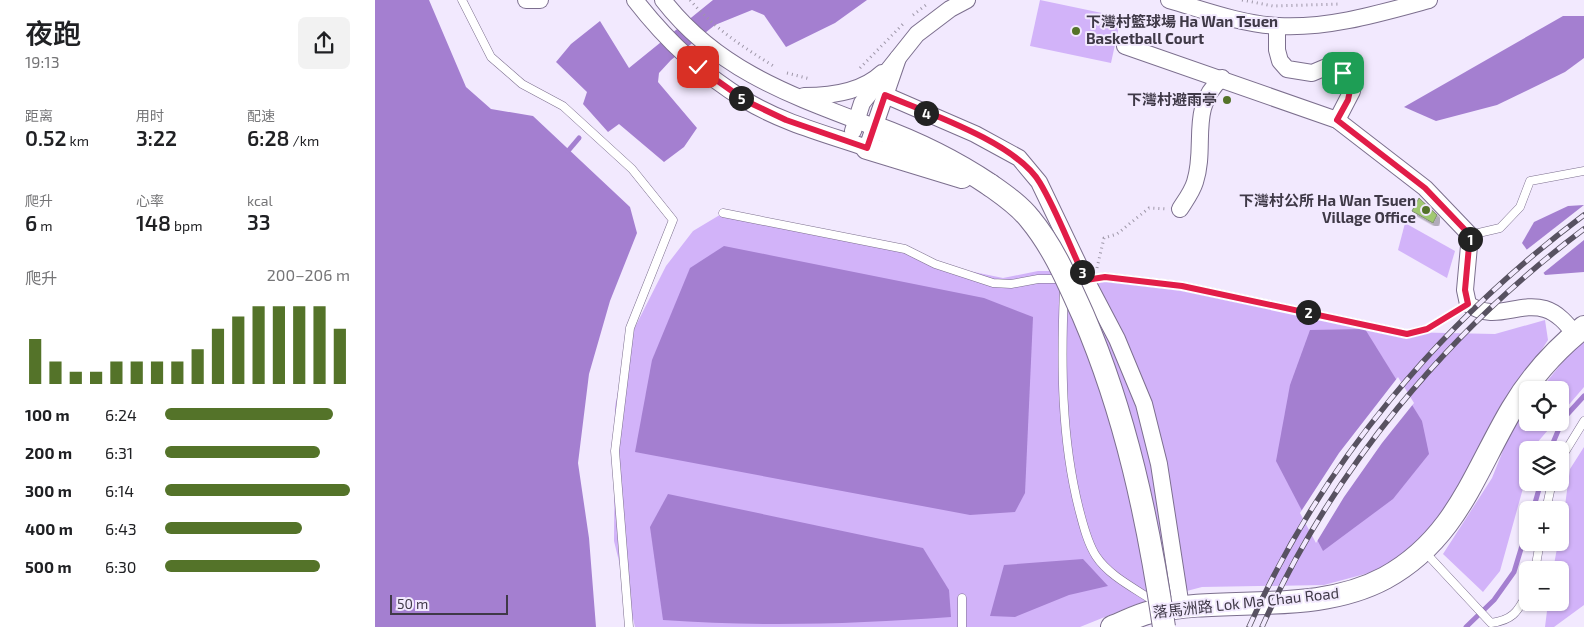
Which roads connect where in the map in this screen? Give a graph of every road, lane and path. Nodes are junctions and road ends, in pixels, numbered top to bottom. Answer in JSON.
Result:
{"nodes":[{"id":1,"x":462,"y":0,"type":"edge"},
{"id":2,"x":526,"y":0,"type":"edge"},
{"id":3,"x":539,"y":0,"type":"edge"},
{"id":4,"x":635,"y":0,"type":"edge"},
{"id":5,"x":663,"y":0,"type":"edge"},
{"id":6,"x":690,"y":0,"type":"edge"},
{"id":7,"x":967,"y":0,"type":"edge"},
{"id":8,"x":1169,"y":0,"type":"edge"},
{"id":9,"x":1242,"y":0,"type":"edge"},
{"id":10,"x":1429,"y":0,"type":"edge"},
{"id":11,"x":1349,"y":3,"type":"dead end"},
{"id":12,"x":1277,"y":26,"type":"junction"},
{"id":13,"x":1125,"y":46,"type":"dead end"},
{"id":14,"x":897,"y":59,"type":"junction"},
{"id":15,"x":865,"y":64,"type":"dead end"},
{"id":16,"x":855,"y":73,"type":"dead end"},
{"id":17,"x":1222,"y":78,"type":"junction"},
{"id":18,"x":811,"y":79,"type":"dead end"},
{"id":19,"x":792,"y":95,"type":"junction"},
{"id":20,"x":885,"y":95,"type":"junction"},
{"id":21,"x":1337,"y":120,"type":"junction"},
{"id":22,"x":862,"y":134,"type":"junction"},
{"id":23,"x":1584,"y":172,"type":"edge"},
{"id":24,"x":1180,"y":209,"type":"joint"},
{"id":25,"x":723,"y":213,"type":"dead end"},
{"id":26,"x":1470,"y":235,"type":"junction"},
{"id":27,"x":1100,"y":254,"type":"dead end"},
{"id":28,"x":1083,"y":275,"type":"junction"},
{"id":29,"x":1065,"y":278,"type":"junction"},
{"id":30,"x":1468,"y":304,"type":"junction"},
{"id":31,"x":1580,"y":330,"type":"edge"},
{"id":32,"x":1584,"y":421,"type":"edge"},
{"id":33,"x":1569,"y":445,"type":"edge"},
{"id":34,"x":1424,"y":551,"type":"junction"},
{"id":35,"x":962,"y":598,"type":"dead end"},
{"id":36,"x":1519,"y":609,"type":"edge"},
{"id":37,"x":1171,"y":615,"type":"edge"},
{"id":38,"x":629,"y":627,"type":"edge"},
{"id":39,"x":962,"y":627,"type":"edge"},
{"id":40,"x":1113,"y":627,"type":"edge"}],
"edges":[{"from":1,"to":38,"type":"lane"},
{"from":2,"to":3,"type":"street"},
{"from":4,"to":22,"type":"street"},
{"from":5,"to":19,"type":"street"},
{"from":6,"to":18,"type":"path"},
{"from":7,"to":14,"type":"street"},
{"from":8,"to":12,"type":"street"},
{"from":9,"to":11,"type":"path"},
{"from":10,"to":12,"type":"street"},
{"from":12,"to":21,"type":"street"},
{"from":13,"to":17,"type":"street"},
{"from":14,"to":19,"type":"street"},
{"from":14,"to":20,"type":"street"},
{"from":14,"to":22,"type":"street"},
{"from":15,"to":16,"type":"path"},
{"from":17,"to":21,"type":"street"},
{"from":17,"to":24,"type":"street"},
{"from":19,"to":22,"type":"street"},
{"from":20,"to":22,"type":"street"},
{"from":20,"to":28,"type":"street"},
{"from":21,"to":26,"type":"street"},
{"from":22,"to":37,"type":"street","bridge":true},
{"from":23,"to":26,"type":"lane"},
{"from":24,"to":27,"type":"path"},
{"from":25,"to":29,"type":"lane"},
{"from":26,"to":30,"type":"street"},
{"from":28,"to":29,"type":"lane"},
{"from":28,"to":30,"type":"lane"},
{"from":28,"to":37,"type":"street"},
{"from":29,"to":37,"type":"lane"},
{"from":30,"to":31,"type":"street"},
{"from":31,"to":34,"type":"street","name":"落馬洲路 Lok Ma Chau Road"},
{"from":32,"to":33,"type":"lane"},
{"from":34,"to":36,"type":"lane"},
{"from":34,"to":37,"type":"street","name":"落馬洲路 Lok Ma Chau Road"},
{"from":35,"to":39,"type":"lane"},
{"from":37,"to":40,"type":"street","name":"落馬洲路 Lok Ma Chau Road"}]}
